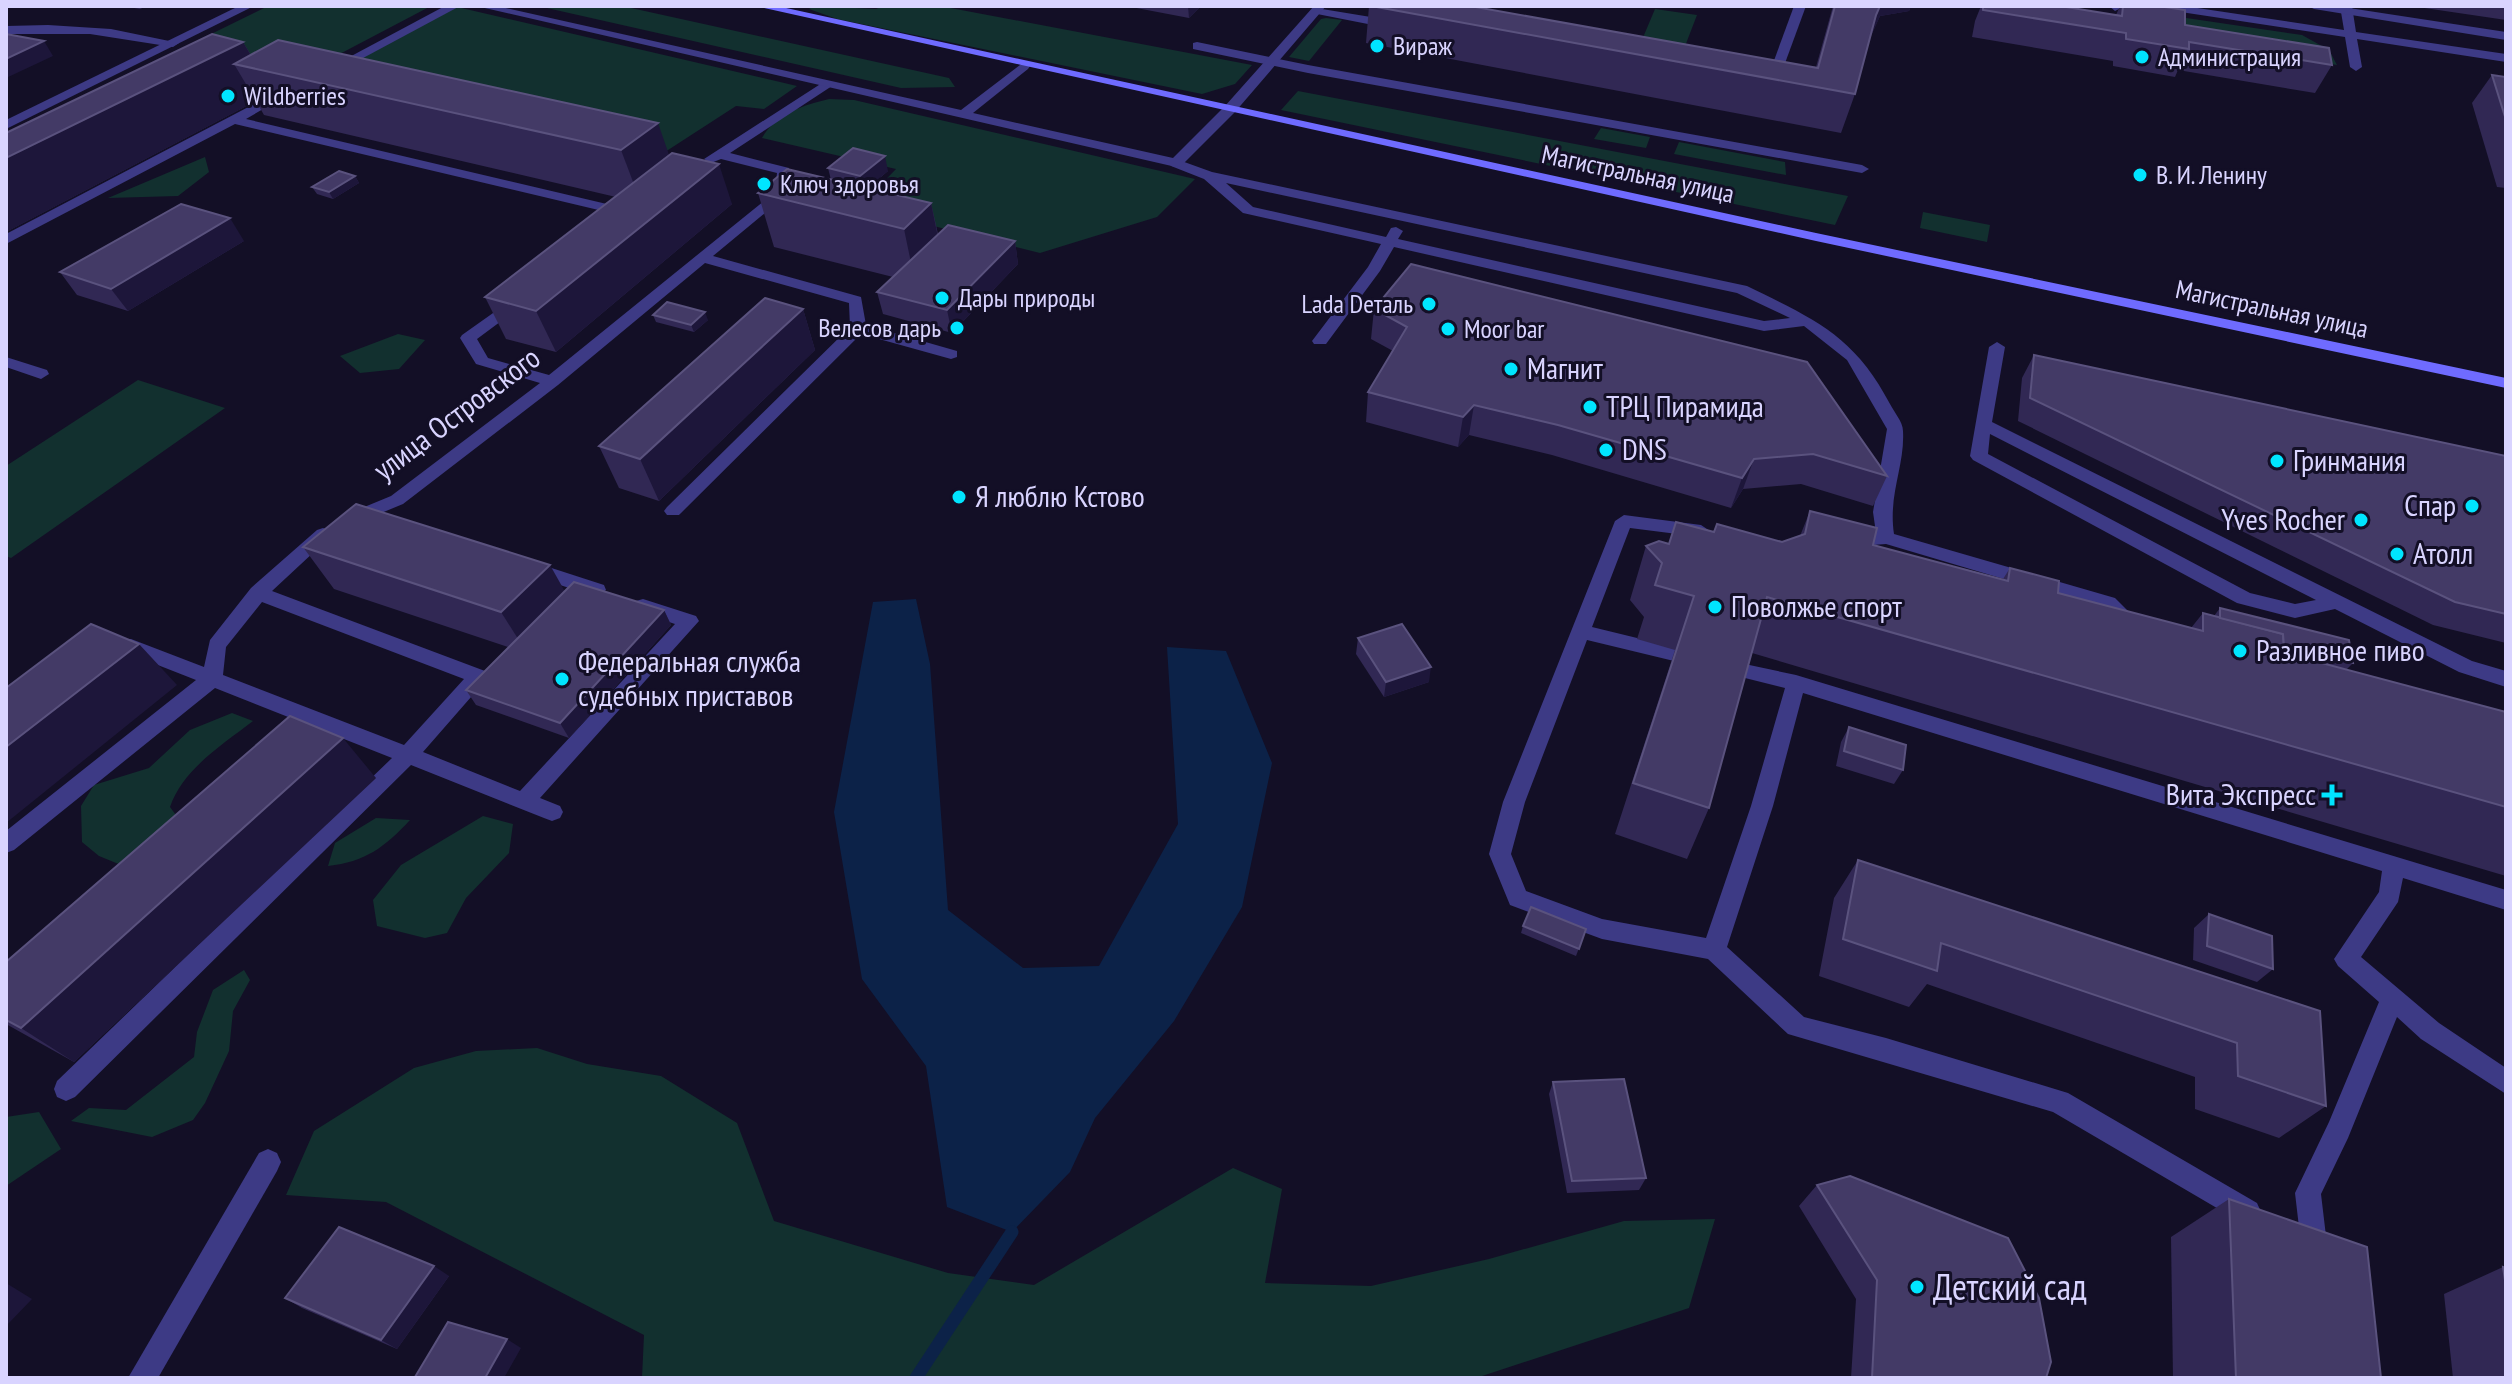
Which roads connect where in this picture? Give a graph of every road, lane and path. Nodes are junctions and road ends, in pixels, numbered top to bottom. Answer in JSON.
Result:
{"nodes":[{"id":1,"x":248,"y":6,"type":"edge"},
{"id":2,"x":454,"y":6,"type":"edge"},
{"id":3,"x":482,"y":6,"type":"edge"},
{"id":4,"x":761,"y":6,"type":"edge"},
{"id":5,"x":1800,"y":6,"type":"edge"},
{"id":6,"x":2161,"y":6,"type":"edge"},
{"id":7,"x":2314,"y":6,"type":"edge"},
{"id":8,"x":1318,"y":8,"type":"edge"},
{"id":9,"x":2347,"y":9,"type":"edge"},
{"id":10,"x":1383,"y":23,"type":"edge"},
{"id":11,"x":6,"y":30,"type":"edge"},
{"id":12,"x":2351,"y":35,"type":"junction"},
{"id":13,"x":2506,"y":36,"type":"edge"},
{"id":14,"x":173,"y":43,"type":"junction"},
{"id":15,"x":1197,"y":46,"type":"dead end"},
{"id":16,"x":2506,"y":58,"type":"edge"},
{"id":17,"x":1271,"y":62,"type":"junction"},
{"id":18,"x":1024,"y":66,"type":"junction"},
{"id":19,"x":2356,"y":67,"type":"dead end"},
{"id":20,"x":322,"y":74,"type":"edge"},
{"id":21,"x":826,"y":86,"type":"junction"},
{"id":22,"x":296,"y":88,"type":"edge"},
{"id":23,"x":1767,"y":95,"type":"edge"},
{"id":24,"x":1230,"y":109,"type":"junction"},
{"id":25,"x":962,"y":116,"type":"junction"},
{"id":26,"x":234,"y":120,"type":"junction"},
{"id":27,"x":6,"y":125,"type":"edge"},
{"id":28,"x":718,"y":154,"type":"junction"},
{"id":29,"x":1176,"y":163,"type":"junction"},
{"id":30,"x":1862,"y":169,"type":"dead end"},
{"id":31,"x":694,"y":171,"type":"edge"},
{"id":32,"x":1209,"y":176,"type":"junction"},
{"id":33,"x":636,"y":214,"type":"edge"},
{"id":34,"x":1403,"y":217,"type":"junction"},
{"id":35,"x":6,"y":240,"type":"edge"},
{"id":36,"x":1391,"y":242,"type":"junction"},
{"id":37,"x":703,"y":258,"type":"junction"},
{"id":38,"x":528,"y":294,"type":"edge"},
{"id":39,"x":1807,"y":321,"type":"junction"},
{"id":40,"x":858,"y":328,"type":"junction"},
{"id":41,"x":1320,"y":341,"type":"dead end"},
{"id":42,"x":1997,"y":347,"type":"dead end"},
{"id":43,"x":951,"y":354,"type":"dead end"},
{"id":44,"x":6,"y":362,"type":"edge"},
{"id":45,"x":41,"y":374,"type":"dead end"},
{"id":46,"x":552,"y":381,"type":"junction"},
{"id":47,"x":2506,"y":383,"type":"edge"},
{"id":48,"x":1983,"y":424,"type":"junction"},
{"id":49,"x":673,"y":511,"type":"dead end"},
{"id":50,"x":366,"y":513,"type":"junction"},
{"id":51,"x":396,"y":522,"type":"edge"},
{"id":52,"x":1715,"y":533,"type":"edge"},
{"id":53,"x":1886,"y":538,"type":"junction"},
{"id":54,"x":1832,"y":546,"type":"edge"},
{"id":55,"x":513,"y":562,"type":"edge"},
{"id":56,"x":258,"y":593,"type":"junction"},
{"id":57,"x":2337,"y":602,"type":"junction"},
{"id":58,"x":1582,"y":632,"type":"junction"},
{"id":59,"x":103,"y":636,"type":"edge"},
{"id":60,"x":2152,"y":642,"type":"edge"},
{"id":61,"x":1674,"y":654,"type":"edge"},
{"id":62,"x":1740,"y":670,"type":"edge"},
{"id":63,"x":212,"y":679,"type":"junction"},
{"id":64,"x":2506,"y":679,"type":"edge"},
{"id":65,"x":1796,"y":683,"type":"junction"},
{"id":66,"x":406,"y":757,"type":"junction"},
{"id":67,"x":524,"y":801,"type":"junction"},
{"id":68,"x":552,"y":812,"type":"dead end"},
{"id":69,"x":6,"y":844,"type":"edge"},
{"id":70,"x":2394,"y":865,"type":"junction"},
{"id":71,"x":2506,"y":900,"type":"edge"},
{"id":72,"x":1714,"y":950,"type":"junction"},
{"id":73,"x":2392,"y":999,"type":"junction"},
{"id":74,"x":2506,"y":1082,"type":"edge"},
{"id":75,"x":66,"y":1089,"type":"dead end"},
{"id":76,"x":268,"y":1162,"type":"dead end"},
{"id":77,"x":2261,"y":1221,"type":"edge"},
{"id":78,"x":2288,"y":1237,"type":"edge"},
{"id":79,"x":2316,"y":1254,"type":"junction"},
{"id":80,"x":2324,"y":1280,"type":"edge"},
{"id":81,"x":142,"y":1378,"type":"edge"}],
"edges":[{"from":1,"to":14,"type":"street"},
{"from":2,"to":20,"type":"street"},
{"from":3,"to":21,"type":"street"},
{"from":4,"to":18,"type":"main road","name":"Магистральная улица"},
{"from":5,"to":23,"type":"street"},
{"from":6,"to":12,"type":"street"},
{"from":7,"to":9,"type":"street"},
{"from":8,"to":10,"type":"street"},
{"from":8,"to":17,"type":"street"},
{"from":9,"to":12,"type":"street"},
{"from":9,"to":13,"type":"street"},
{"from":11,"to":14,"type":"street"},
{"from":12,"to":16,"type":"street"},
{"from":12,"to":19,"type":"street"},
{"from":14,"to":27,"type":"street"},
{"from":15,"to":17,"type":"street"},
{"from":17,"to":24,"type":"street"},
{"from":17,"to":30,"type":"street"},
{"from":18,"to":24,"type":"main road","name":"Магистральная улица"},
{"from":18,"to":25,"type":"street"},
{"from":21,"to":25,"type":"street"},
{"from":21,"to":28,"type":"street"},
{"from":22,"to":26,"type":"street"},
{"from":24,"to":29,"type":"street"},
{"from":24,"to":47,"type":"main road","name":"Магистральная улица"},
{"from":25,"to":29,"type":"street"},
{"from":26,"to":33,"type":"street"},
{"from":26,"to":35,"type":"street"},
{"from":28,"to":31,"type":"street"},
{"from":28,"to":37,"type":"street","name":"улица Островского"},
{"from":29,"to":32,"type":"street"},
{"from":32,"to":34,"type":"street"},
{"from":32,"to":36,"type":"street"},
{"from":34,"to":36,"type":"street"},
{"from":34,"to":39,"type":"street"},
{"from":36,"to":39,"type":"street"},
{"from":36,"to":41,"type":"street"},
{"from":37,"to":40,"type":"street"},
{"from":37,"to":46,"type":"street","name":"улица Островского"},
{"from":38,"to":46,"type":"street"},
{"from":39,"to":53,"type":"street"},
{"from":40,"to":43,"type":"street"},
{"from":40,"to":49,"type":"street"},
{"from":42,"to":48,"type":"street"},
{"from":44,"to":45,"type":"street"},
{"from":46,"to":50,"type":"street","name":"улица Островского"},
{"from":48,"to":57,"type":"street"},
{"from":48,"to":57,"type":"street"},
{"from":50,"to":51,"type":"street"},
{"from":50,"to":56,"type":"street","name":"улица Островского"},
{"from":52,"to":58,"type":"street"},
{"from":53,"to":54,"type":"street"},
{"from":53,"to":60,"type":"street"},
{"from":55,"to":67,"type":"street"},
{"from":56,"to":63,"type":"street","name":"улица Островского"},
{"from":56,"to":66,"type":"street"},
{"from":57,"to":64,"type":"street"},
{"from":58,"to":61,"type":"street"},
{"from":58,"to":72,"type":"street"},
{"from":59,"to":63,"type":"street"},
{"from":62,"to":65,"type":"street"},
{"from":63,"to":66,"type":"street"},
{"from":63,"to":69,"type":"street"},
{"from":65,"to":70,"type":"street"},
{"from":65,"to":72,"type":"street"},
{"from":66,"to":67,"type":"street"},
{"from":66,"to":75,"type":"street"},
{"from":67,"to":68,"type":"street"},
{"from":70,"to":71,"type":"street"},
{"from":70,"to":73,"type":"street"},
{"from":72,"to":77,"type":"street"},
{"from":73,"to":74,"type":"street"},
{"from":73,"to":79,"type":"street"},
{"from":76,"to":81,"type":"street"},
{"from":78,"to":79,"type":"street"},
{"from":79,"to":80,"type":"street"}]}
